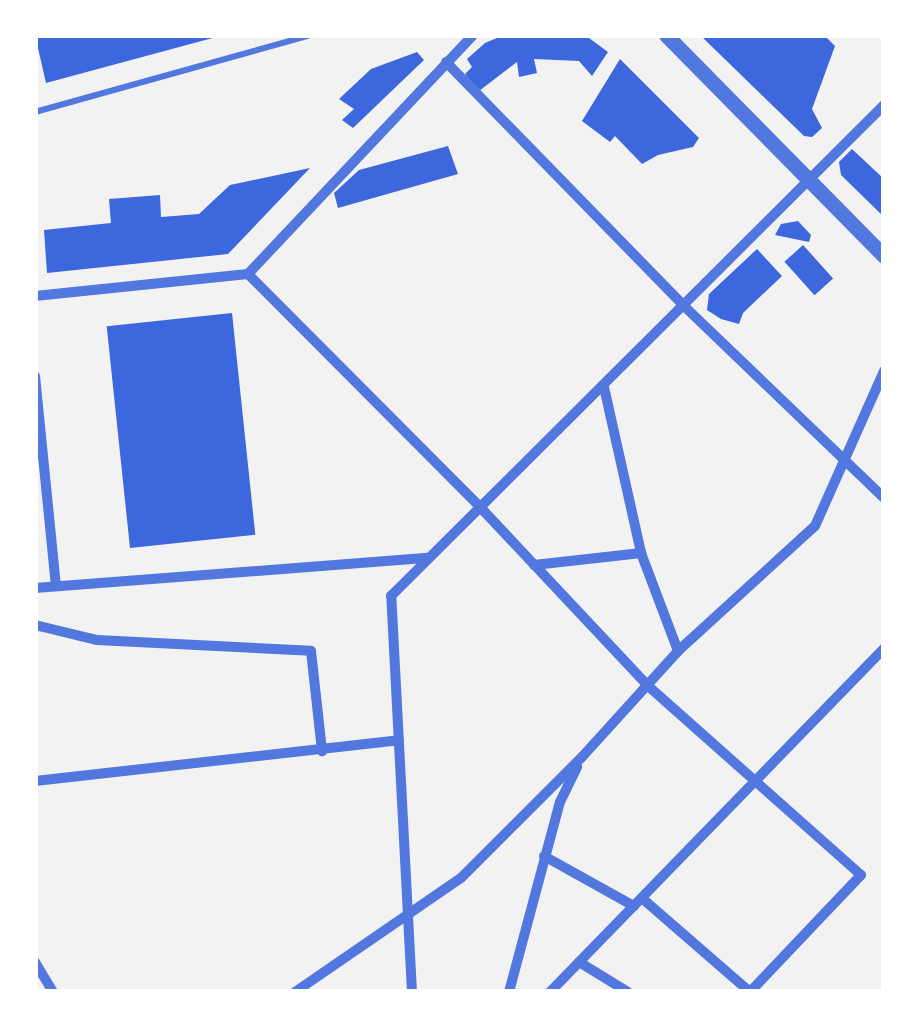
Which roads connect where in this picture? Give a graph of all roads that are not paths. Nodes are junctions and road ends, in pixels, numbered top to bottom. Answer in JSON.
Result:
{"nodes":[{"id":1,"x":310,"y":35,"type":"edge"},
{"id":2,"x":473,"y":35,"type":"edge"},
{"id":3,"x":666,"y":35,"type":"edge"},
{"id":4,"x":446,"y":62,"type":"junction"},
{"id":5,"x":884,"y":105,"type":"edge"},
{"id":6,"x":35,"y":112,"type":"edge"},
{"id":7,"x":810,"y":183,"type":"junction"},
{"id":8,"x":884,"y":256,"type":"edge"},
{"id":9,"x":248,"y":274,"type":"junction"},
{"id":10,"x":35,"y":296,"type":"edge"},
{"id":11,"x":685,"y":307,"type":"junction"},
{"id":12,"x":884,"y":371,"type":"edge"},
{"id":13,"x":35,"y":376,"type":"edge"},
{"id":14,"x":604,"y":386,"type":"junction"},
{"id":15,"x":37,"y":410,"type":"edge"},
{"id":16,"x":844,"y":457,"type":"junction"},
{"id":17,"x":884,"y":498,"type":"edge"},
{"id":18,"x":480,"y":508,"type":"junction"},
{"id":19,"x":641,"y":553,"type":"junction"},
{"id":20,"x":430,"y":558,"type":"junction"},
{"id":21,"x":534,"y":565,"type":"junction"},
{"id":22,"x":56,"y":586,"type":"junction"},
{"id":23,"x":35,"y":588,"type":"edge"},
{"id":24,"x":35,"y":625,"type":"edge"},
{"id":25,"x":884,"y":648,"type":"edge"},
{"id":26,"x":678,"y":651,"type":"junction"},
{"id":27,"x":647,"y":685,"type":"junction"},
{"id":28,"x":399,"y":740,"type":"junction"},
{"id":29,"x":322,"y":751,"type":"junction"},
{"id":30,"x":582,"y":757,"type":"junction"},
{"id":31,"x":756,"y":778,"type":"junction"},
{"id":32,"x":35,"y":781,"type":"edge"},
{"id":33,"x":544,"y":856,"type":"junction"},
{"id":34,"x":638,"y":902,"type":"junction"},
{"id":35,"x":406,"y":917,"type":"junction"},
{"id":36,"x":35,"y":962,"type":"edge"},
{"id":37,"x":579,"y":962,"type":"junction"},
{"id":38,"x":53,"y":992,"type":"edge"},
{"id":39,"x":295,"y":992,"type":"edge"},
{"id":40,"x":412,"y":992,"type":"edge"},
{"id":41,"x":509,"y":992,"type":"edge"},
{"id":42,"x":550,"y":992,"type":"edge"},
{"id":43,"x":628,"y":992,"type":"edge"}],
"edges":[{"from":1,"to":6,"type":"lane"},
{"from":2,"to":4,"type":"street"},
{"from":3,"to":7,"type":"street"},
{"from":4,"to":9,"type":"street"},
{"from":4,"to":11,"type":"street"},
{"from":5,"to":7,"type":"street"},
{"from":7,"to":8,"type":"street"},
{"from":7,"to":11,"type":"street"},
{"from":9,"to":10,"type":"street"},
{"from":9,"to":18,"type":"street"},
{"from":11,"to":14,"type":"street"},
{"from":11,"to":16,"type":"street"},
{"from":12,"to":16,"type":"street"},
{"from":13,"to":15,"type":"street"},
{"from":14,"to":18,"type":"street"},
{"from":14,"to":19,"type":"street"},
{"from":15,"to":22,"type":"street"},
{"from":16,"to":17,"type":"street"},
{"from":16,"to":26,"type":"street"},
{"from":18,"to":20,"type":"street"},
{"from":18,"to":21,"type":"street"},
{"from":19,"to":21,"type":"street"},
{"from":19,"to":26,"type":"street"},
{"from":20,"to":22,"type":"street"},
{"from":20,"to":28,"type":"street"},
{"from":21,"to":27,"type":"street"},
{"from":22,"to":23,"type":"street"},
{"from":24,"to":29,"type":"street"},
{"from":25,"to":31,"type":"street"},
{"from":26,"to":27,"type":"street"},
{"from":27,"to":30,"type":"street"},
{"from":27,"to":31,"type":"street"},
{"from":28,"to":29,"type":"street"},
{"from":28,"to":35,"type":"street"},
{"from":29,"to":32,"type":"street"},
{"from":30,"to":33,"type":"street"},
{"from":30,"to":35,"type":"street"},
{"from":31,"to":34,"type":"street"},
{"from":31,"to":34,"type":"street"},
{"from":33,"to":34,"type":"street"},
{"from":33,"to":41,"type":"street"},
{"from":34,"to":37,"type":"street"},
{"from":35,"to":39,"type":"street"},
{"from":35,"to":40,"type":"street"},
{"from":36,"to":38,"type":"street"},
{"from":37,"to":42,"type":"street"},
{"from":37,"to":43,"type":"street"}]}
